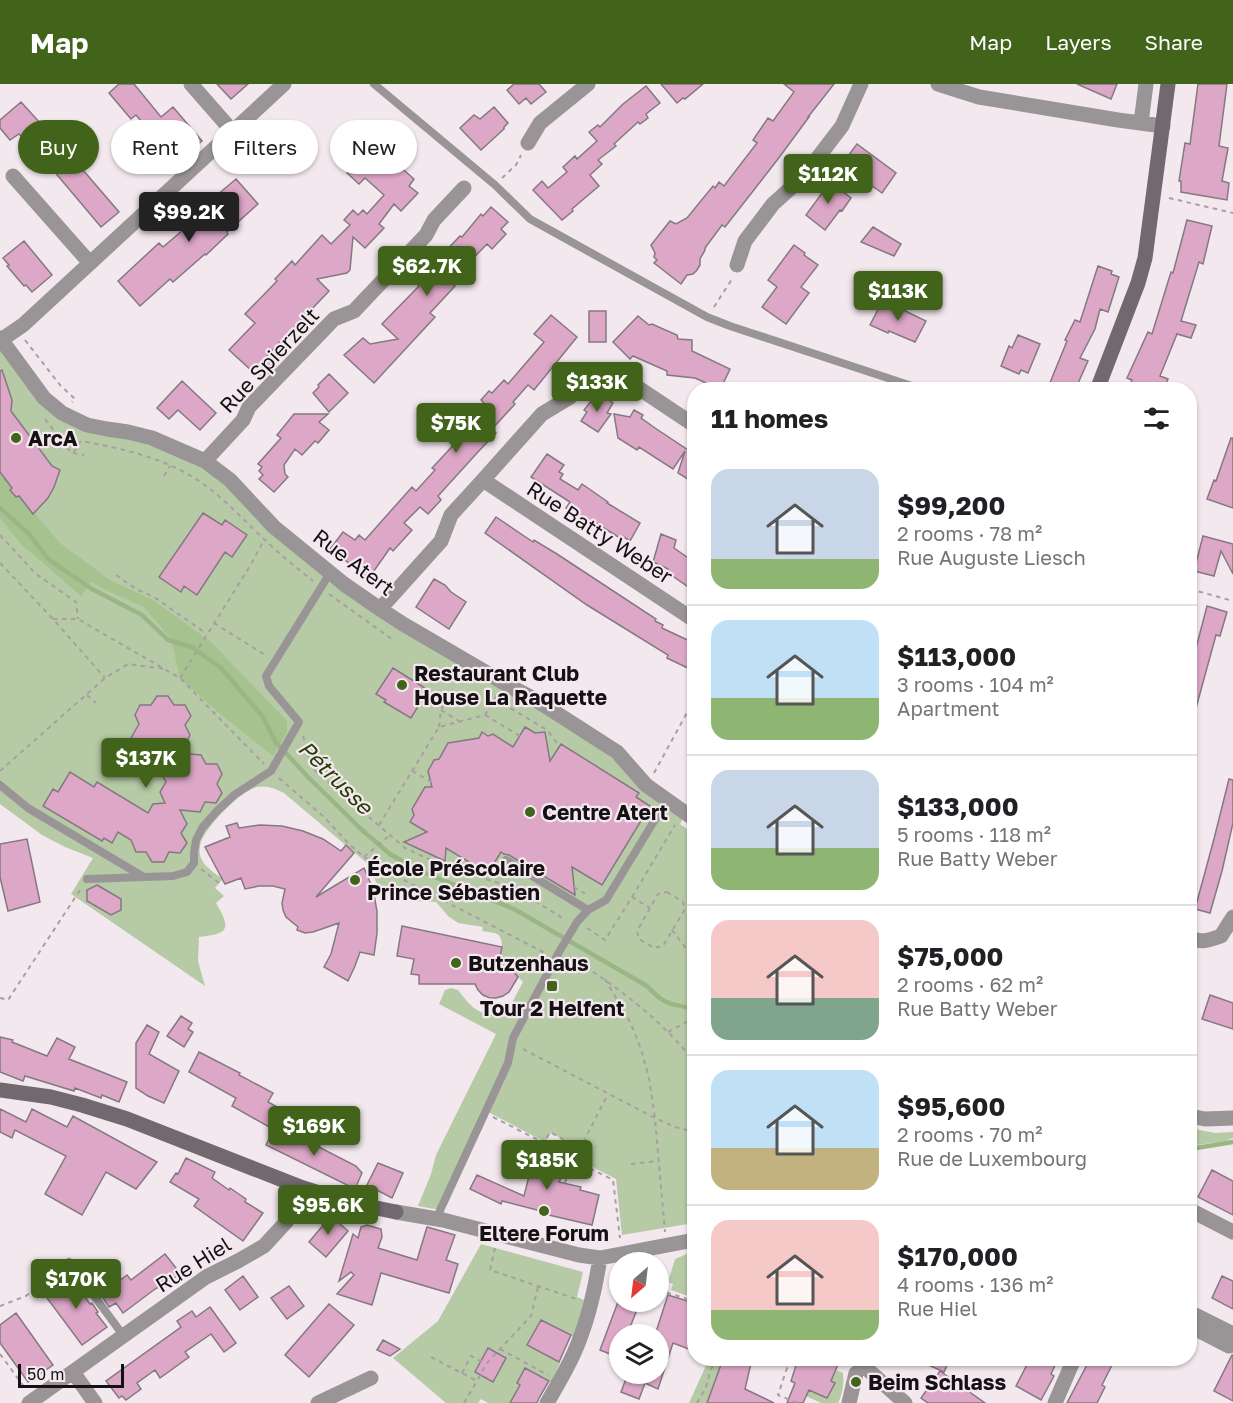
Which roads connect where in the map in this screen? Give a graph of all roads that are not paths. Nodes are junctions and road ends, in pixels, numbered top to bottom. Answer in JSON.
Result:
{"nodes":[{"id":1,"x":191,"y":84,"type":"edge"},
{"id":2,"x":284,"y":84,"type":"edge"},
{"id":3,"x":374,"y":84,"type":"edge"},
{"id":4,"x":588,"y":84,"type":"edge"},
{"id":5,"x":861,"y":84,"type":"edge"},
{"id":6,"x":938,"y":84,"type":"edge"},
{"id":7,"x":1146,"y":84,"type":"edge"},
{"id":8,"x":1168,"y":84,"type":"edge"},
{"id":9,"x":222,"y":120,"type":"edge"},
{"id":10,"x":246,"y":120,"type":"edge"},
{"id":11,"x":1141,"y":123,"type":"junction"},
{"id":12,"x":1163,"y":126,"type":"junction"},
{"id":13,"x":528,"y":143,"type":"road end"},
{"id":14,"x":212,"y":151,"type":"edge"},
{"id":15,"x":13,"y":176,"type":"dead end"},
{"id":16,"x":464,"y":188,"type":"dead end"},
{"id":17,"x":89,"y":262,"type":"junction"},
{"id":18,"x":737,"y":265,"type":"road end"},
{"id":19,"x":1,"y":339,"type":"edge"},
{"id":20,"x":899,"y":382,"type":"edge"},
{"id":21,"x":1100,"y":382,"type":"edge"},
{"id":22,"x":687,"y":420,"type":"edge"},
{"id":23,"x":205,"y":461,"type":"junction"},
{"id":24,"x":483,"y":480,"type":"junction"},
{"id":25,"x":330,"y":573,"type":"junction"},
{"id":26,"x":380,"y":609,"type":"junction"},
{"id":27,"x":687,"y":615,"type":"edge"},
{"id":28,"x":0,"y":785,"type":"edge"},
{"id":29,"x":667,"y":800,"type":"junction"},
{"id":30,"x":687,"y":814,"type":"edge"},
{"id":31,"x":506,"y":860,"type":"dead end"},
{"id":32,"x":142,"y":876,"type":"junction"},
{"id":33,"x":87,"y":879,"type":"road end"},
{"id":34,"x":588,"y":910,"type":"junction"},
{"id":35,"x":1233,"y":917,"type":"edge"},
{"id":36,"x":1197,"y":940,"type":"edge"},
{"id":37,"x":0,"y":1090,"type":"edge"},
{"id":38,"x":1197,"y":1117,"type":"edge"},
{"id":39,"x":1233,"y":1118,"type":"edge"},
{"id":40,"x":303,"y":1188,"type":"junction"},
{"id":41,"x":1197,"y":1214,"type":"edge"},
{"id":42,"x":436,"y":1219,"type":"junction"},
{"id":43,"x":1233,"y":1232,"type":"edge"},
{"id":44,"x":687,"y":1241,"type":"edge"},
{"id":45,"x":600,"y":1258,"type":"junction"},
{"id":46,"x":69,"y":1262,"type":"road end"},
{"id":47,"x":1197,"y":1316,"type":"edge"},
{"id":48,"x":1197,"y":1330,"type":"edge"},
{"id":49,"x":1233,"y":1334,"type":"edge"},
{"id":50,"x":123,"y":1335,"type":"junction"},
{"id":51,"x":1233,"y":1345,"type":"edge"},
{"id":52,"x":856,"y":1366,"type":"edge"},
{"id":53,"x":1071,"y":1366,"type":"edge"},
{"id":54,"x":73,"y":1372,"type":"junction"},
{"id":55,"x":371,"y":1378,"type":"dead end"},
{"id":56,"x":31,"y":1401,"type":"edge"},
{"id":57,"x":95,"y":1403,"type":"edge"},
{"id":58,"x":318,"y":1403,"type":"edge"},
{"id":59,"x":546,"y":1403,"type":"edge"},
{"id":60,"x":849,"y":1403,"type":"edge"},
{"id":61,"x":905,"y":1403,"type":"edge"},
{"id":62,"x":1055,"y":1403,"type":"edge"}],
"edges":[{"from":1,"to":9,"type":"street"},
{"from":2,"to":10,"type":"street"},
{"from":3,"to":20,"type":"lane"},
{"from":4,"to":13,"type":"street"},
{"from":5,"to":18,"type":"street"},
{"from":6,"to":11,"type":"street"},
{"from":7,"to":11,"type":"street"},
{"from":8,"to":12,"type":"street"},
{"from":11,"to":12,"type":"street"},
{"from":12,"to":21,"type":"street"},
{"from":14,"to":17,"type":"street"},
{"from":15,"to":17,"type":"street"},
{"from":16,"to":23,"type":"street","name":"Rue Spierzelt"},
{"from":17,"to":19,"type":"street"},
{"from":19,"to":23,"type":"street","name":"Rue Atert"},
{"from":22,"to":24,"type":"street"},
{"from":23,"to":25,"type":"street","name":"Rue Atert"},
{"from":24,"to":26,"type":"street"},
{"from":24,"to":27,"type":"street","name":"Rue Batty Weber"},
{"from":25,"to":26,"type":"street","name":"Rue Atert"},
{"from":25,"to":32,"type":"lane"},
{"from":26,"to":29,"type":"street","name":"Rue Atert"},
{"from":28,"to":32,"type":"lane"},
{"from":29,"to":30,"type":"street","name":"Rue Atert"},
{"from":29,"to":34,"type":"lane"},
{"from":31,"to":34,"type":"lane"},
{"from":32,"to":33,"type":"lane"},
{"from":34,"to":42,"type":"lane"},
{"from":35,"to":36,"type":"street"},
{"from":37,"to":40,"type":"street"},
{"from":38,"to":39,"type":"street"},
{"from":40,"to":42,"type":"street"},
{"from":40,"to":50,"type":"street","name":"Rue Hiel"},
{"from":41,"to":43,"type":"street"},
{"from":42,"to":45,"type":"street"},
{"from":44,"to":45,"type":"street"},
{"from":45,"to":59,"type":"street"},
{"from":46,"to":50,"type":"lane"},
{"from":47,"to":49,"type":"street"},
{"from":48,"to":51,"type":"street"},
{"from":50,"to":54,"type":"street","name":"Rue Hiel"},
{"from":52,"to":60,"type":"street"},
{"from":52,"to":61,"type":"street"},
{"from":53,"to":62,"type":"street"},
{"from":54,"to":56,"type":"street","name":"Rue Hiel"},
{"from":54,"to":57,"type":"street"},
{"from":55,"to":58,"type":"street"}]}
